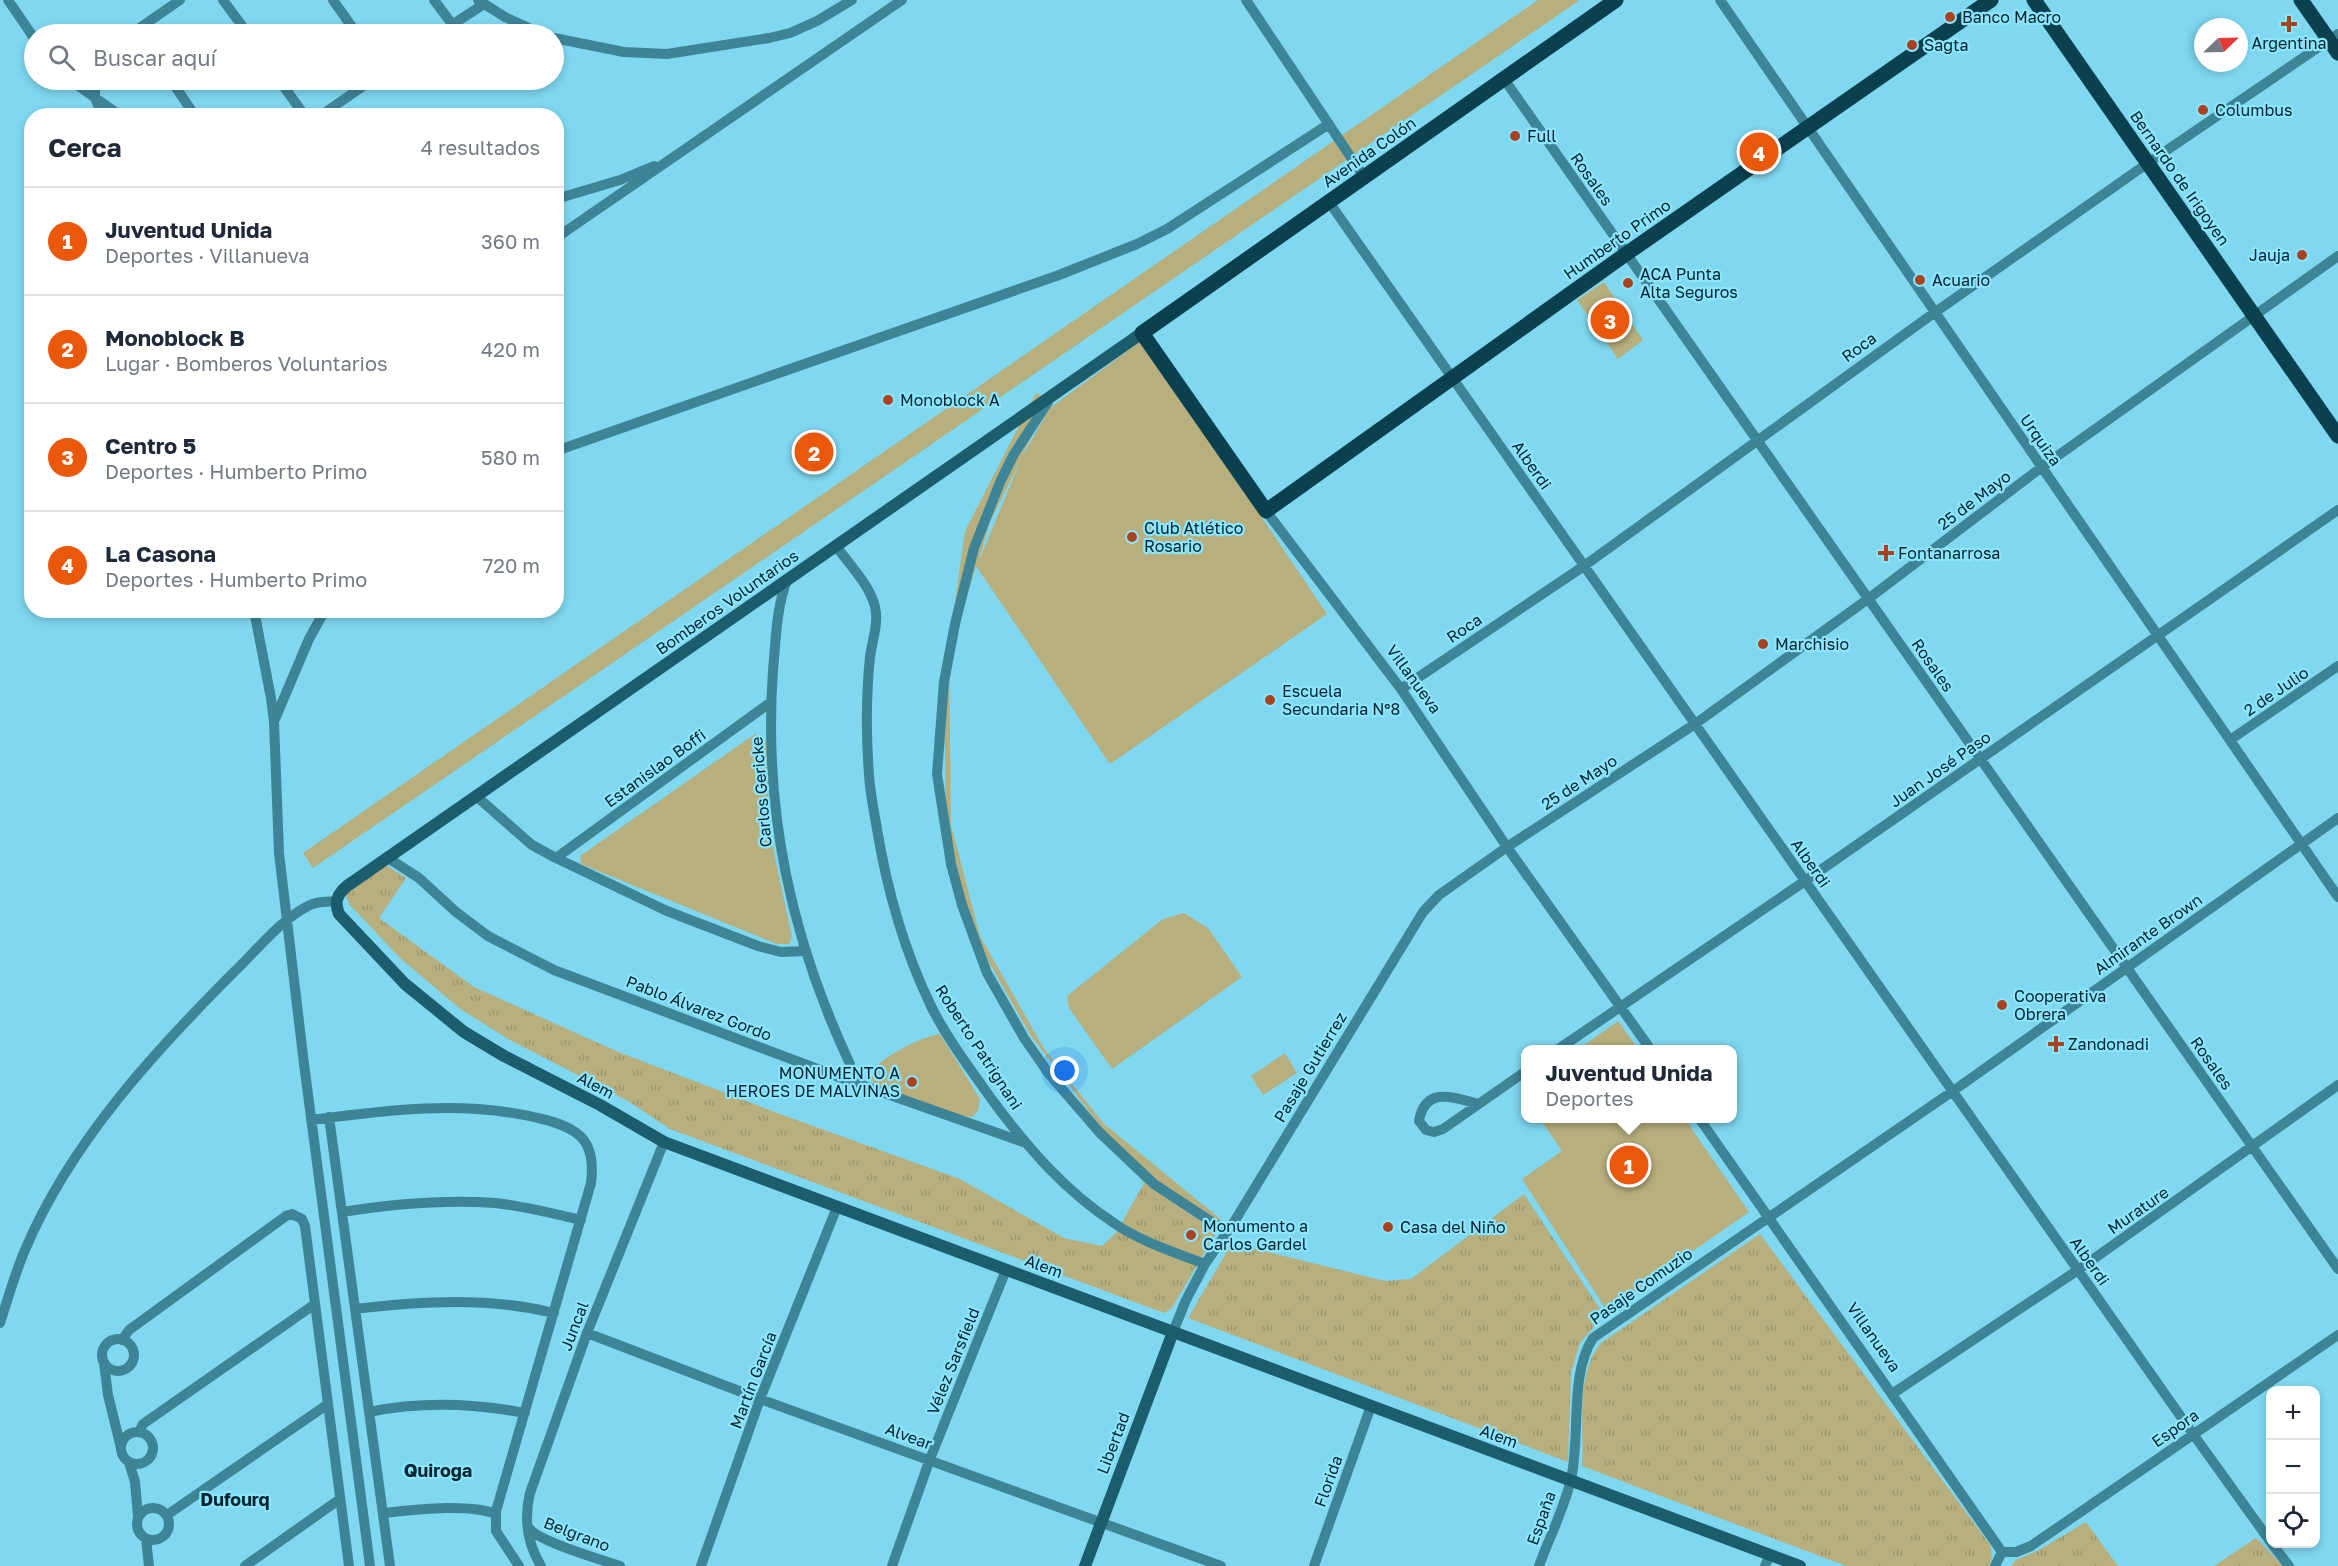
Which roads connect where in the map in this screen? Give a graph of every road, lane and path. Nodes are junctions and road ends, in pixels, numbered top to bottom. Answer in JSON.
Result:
{"nodes":[{"id":1,"x":8,"y":0,"type":"edge"},
{"id":2,"x":180,"y":0,"type":"edge"},
{"id":3,"x":224,"y":0,"type":"edge"},
{"id":4,"x":333,"y":0,"type":"edge"},
{"id":5,"x":434,"y":0,"type":"edge"},
{"id":6,"x":852,"y":0,"type":"edge"},
{"id":7,"x":902,"y":0,"type":"edge"},
{"id":8,"x":1246,"y":0,"type":"edge"},
{"id":9,"x":1616,"y":0,"type":"edge"},
{"id":10,"x":1720,"y":0,"type":"edge"},
{"id":11,"x":1991,"y":0,"type":"edge"},
{"id":12,"x":2034,"y":0,"type":"edge"},
{"id":13,"x":2301,"y":0,"type":"edge"},
{"id":14,"x":481,"y":2,"type":"edge"},
{"id":15,"x":24,"y":24,"type":"edge"},
{"id":16,"x":148,"y":24,"type":"edge"},
{"id":17,"x":241,"y":24,"type":"edge"},
{"id":18,"x":350,"y":24,"type":"edge"},
{"id":19,"x":452,"y":24,"type":"joint"},
{"id":20,"x":520,"y":24,"type":"edge"},
{"id":21,"x":564,"y":40,"type":"edge"},
{"id":22,"x":2335,"y":42,"type":"edge"},
{"id":23,"x":1504,"y":79,"type":"junction"},
{"id":24,"x":83,"y":90,"type":"edge"},
{"id":25,"x":95,"y":90,"type":"edge"},
{"id":26,"x":178,"y":90,"type":"edge"},
{"id":27,"x":286,"y":90,"type":"edge"},
{"id":28,"x":358,"y":90,"type":"edge"},
{"id":29,"x":95,"y":99,"type":"junction"},
{"id":30,"x":99,"y":108,"type":"edge"},
{"id":31,"x":109,"y":108,"type":"edge"},
{"id":32,"x":190,"y":108,"type":"edge"},
{"id":33,"x":299,"y":108,"type":"edge"},
{"id":34,"x":332,"y":108,"type":"edge"},
{"id":35,"x":1329,"y":124,"type":"junction"},
{"id":36,"x":1807,"y":127,"type":"junction"},
{"id":37,"x":673,"y":158,"type":"junction"},
{"id":38,"x":2148,"y":163,"type":"junction"},
{"id":39,"x":1364,"y":177,"type":"junction"},
{"id":40,"x":564,"y":197,"type":"edge"},
{"id":41,"x":1329,"y":202,"type":"junction"},
{"id":42,"x":564,"y":233,"type":"edge"},
{"id":43,"x":1626,"y":254,"type":"junction"},
{"id":44,"x":2338,"y":256,"type":"edge"},
{"id":45,"x":1934,"y":313,"type":"junction"},
{"id":46,"x":2254,"y":315,"type":"junction"},
{"id":47,"x":1142,"y":333,"type":"junction"},
{"id":48,"x":1452,"y":377,"type":"junction"},
{"id":49,"x":1059,"y":391,"type":"junction"},
{"id":50,"x":2338,"y":436,"type":"edge"},
{"id":51,"x":1756,"y":440,"type":"junction"},
{"id":52,"x":564,"y":448,"type":"edge"},
{"id":53,"x":2042,"y":467,"type":"junction"},
{"id":54,"x":2338,"y":510,"type":"edge"},
{"id":55,"x":1266,"y":511,"type":"junction"},
{"id":56,"x":836,"y":546,"type":"junction"},
{"id":57,"x":1584,"y":566,"type":"junction"},
{"id":58,"x":787,"y":580,"type":"junction"},
{"id":59,"x":1868,"y":599,"type":"junction"},
{"id":60,"x":255,"y":618,"type":"edge"},
{"id":61,"x":321,"y":618,"type":"edge"},
{"id":62,"x":2158,"y":633,"type":"junction"},
{"id":63,"x":2338,"y":666,"type":"edge"},
{"id":64,"x":1401,"y":688,"type":"junction"},
{"id":65,"x":771,"y":702,"type":"junction"},
{"id":66,"x":274,"y":722,"type":"junction"},
{"id":67,"x":1695,"y":724,"type":"junction"},
{"id":68,"x":2230,"y":740,"type":"junction"},
{"id":69,"x":1981,"y":759,"type":"junction"},
{"id":70,"x":476,"y":796,"type":"junction"},
{"id":71,"x":2338,"y":818,"type":"edge"},
{"id":72,"x":2301,"y":844,"type":"junction"},
{"id":73,"x":1507,"y":847,"type":"junction"},
{"id":74,"x":388,"y":858,"type":"junction"},
{"id":75,"x":556,"y":858,"type":"junction"},
{"id":76,"x":1805,"y":881,"type":"junction"},
{"id":77,"x":2338,"y":897,"type":"edge"},
{"id":78,"x":337,"y":901,"type":"junction"},
{"id":79,"x":287,"y":920,"type":"junction"},
{"id":80,"x":805,"y":951,"type":"junction"},
{"id":81,"x":2127,"y":967,"type":"junction"},
{"id":82,"x":1620,"y":1005,"type":"junction"},
{"id":83,"x":1564,"y":1045,"type":"edge"},
{"id":84,"x":1648,"y":1045,"type":"edge"},
{"id":85,"x":850,"y":1064,"type":"dead end"},
{"id":86,"x":1521,"y":1074,"type":"edge"},
{"id":87,"x":2338,"y":1085,"type":"edge"},
{"id":88,"x":1953,"y":1091,"type":"junction"},
{"id":89,"x":1478,"y":1104,"type":"junction"},
{"id":90,"x":329,"y":1117,"type":"junction"},
{"id":91,"x":311,"y":1120,"type":"junction"},
{"id":92,"x":1702,"y":1123,"type":"edge"},
{"id":93,"x":663,"y":1142,"type":"junction"},
{"id":94,"x":1023,"y":1142,"type":"junction"},
{"id":95,"x":2253,"y":1148,"type":"junction"},
{"id":96,"x":837,"y":1207,"type":"junction"},
{"id":97,"x":342,"y":1212,"type":"junction"},
{"id":98,"x":1767,"y":1218,"type":"junction"},
{"id":99,"x":581,"y":1220,"type":"junction"},
{"id":100,"x":1227,"y":1232,"type":"junction"},
{"id":101,"x":1205,"y":1263,"type":"junction"},
{"id":102,"x":2338,"y":1269,"type":"edge"},
{"id":103,"x":1006,"y":1270,"type":"junction"},
{"id":104,"x":2078,"y":1270,"type":"junction"},
{"id":105,"x":315,"y":1304,"type":"junction"},
{"id":106,"x":355,"y":1309,"type":"junction"},
{"id":107,"x":554,"y":1313,"type":"junction"},
{"id":108,"x":0,"y":1323,"type":"edge"},
{"id":109,"x":1173,"y":1332,"type":"junction"},
{"id":110,"x":587,"y":1333,"type":"junction"},
{"id":111,"x":2338,"y":1335,"type":"edge"},
{"id":112,"x":122,"y":1340,"type":"junction"},
{"id":113,"x":104,"y":1363,"type":"junction"},
{"id":114,"x":1892,"y":1394,"type":"junction"},
{"id":115,"x":760,"y":1399,"type":"junction"},
{"id":116,"x":327,"y":1404,"type":"junction"},
{"id":117,"x":1371,"y":1406,"type":"junction"},
{"id":118,"x":369,"y":1412,"type":"junction"},
{"id":119,"x":525,"y":1413,"type":"junction"},
{"id":120,"x":139,"y":1432,"type":"junction"},
{"id":121,"x":2193,"y":1434,"type":"junction"},
{"id":122,"x":121,"y":1448,"type":"junction"},
{"id":123,"x":930,"y":1459,"type":"junction"},
{"id":124,"x":129,"y":1462,"type":"junction"},
{"id":125,"x":1571,"y":1480,"type":"junction"},
{"id":126,"x":340,"y":1499,"type":"junction"},
{"id":127,"x":383,"y":1514,"type":"junction"},
{"id":128,"x":496,"y":1514,"type":"junction"},
{"id":129,"x":167,"y":1515,"type":"junction"},
{"id":130,"x":138,"y":1516,"type":"junction"},
{"id":131,"x":1101,"y":1523,"type":"junction"},
{"id":132,"x":527,"y":1524,"type":"junction"},
{"id":133,"x":2266,"y":1535,"type":"edge"},
{"id":134,"x":146,"y":1539,"type":"junction"},
{"id":135,"x":2276,"y":1548,"type":"edge"},
{"id":136,"x":2002,"y":1552,"type":"junction"},
{"id":137,"x":1768,"y":1560,"type":"edge"},
{"id":138,"x":149,"y":1566,"type":"edge"},
{"id":139,"x":245,"y":1566,"type":"edge"},
{"id":140,"x":349,"y":1566,"type":"edge"},
{"id":141,"x":370,"y":1566,"type":"edge"},
{"id":142,"x":390,"y":1566,"type":"edge"},
{"id":143,"x":519,"y":1566,"type":"edge"},
{"id":144,"x":541,"y":1566,"type":"edge"},
{"id":145,"x":620,"y":1566,"type":"edge"},
{"id":146,"x":702,"y":1566,"type":"edge"},
{"id":147,"x":892,"y":1566,"type":"edge"},
{"id":148,"x":1085,"y":1566,"type":"edge"},
{"id":149,"x":1221,"y":1566,"type":"edge"},
{"id":150,"x":1314,"y":1566,"type":"edge"},
{"id":151,"x":1539,"y":1566,"type":"edge"},
{"id":152,"x":1800,"y":1566,"type":"edge"},
{"id":153,"x":1995,"y":1566,"type":"edge"},
{"id":154,"x":2289,"y":1566,"type":"edge"}],
"edges":[{"from":1,"to":15,"type":"street"},
{"from":2,"to":16,"type":"street"},
{"from":3,"to":17,"type":"street"},
{"from":4,"to":18,"type":"street"},
{"from":5,"to":19,"type":"street"},
{"from":6,"to":21,"type":"street"},
{"from":7,"to":37,"type":"street"},
{"from":8,"to":35,"type":"street"},
{"from":9,"to":23,"type":"main road","name":"Avenida Colón"},
{"from":10,"to":36,"type":"street","name":"Urquiza"},
{"from":11,"to":36,"type":"main road","name":"Humberto Primo"},
{"from":12,"to":38,"type":"main road","name":"Bernardo de Irigoyen"},
{"from":13,"to":22,"type":"main road"},
{"from":14,"to":19,"type":"street"},
{"from":14,"to":20,"type":"street"},
{"from":22,"to":38,"type":"street","name":"Roca"},
{"from":23,"to":39,"type":"main road","name":"Avenida Colón"},
{"from":23,"to":43,"type":"street","name":"Rosales"},
{"from":24,"to":29,"type":"street"},
{"from":25,"to":29,"type":"street"},
{"from":26,"to":32,"type":"street"},
{"from":27,"to":33,"type":"street"},
{"from":28,"to":34,"type":"street"},
{"from":29,"to":30,"type":"street"},
{"from":29,"to":31,"type":"street"},
{"from":35,"to":39,"type":"street"},
{"from":35,"to":52,"type":"street"},
{"from":36,"to":43,"type":"main road","name":"Humberto Primo"},
{"from":36,"to":45,"type":"street","name":"Urquiza"},
{"from":37,"to":40,"type":"street"},
{"from":37,"to":42,"type":"street"},
{"from":38,"to":45,"type":"street","name":"Roca"},
{"from":38,"to":46,"type":"main road","name":"Bernardo de Irigoyen"},
{"from":39,"to":41,"type":"main road","name":"Avenida Colón"},
{"from":41,"to":47,"type":"main road","name":"Avenida Colón"},
{"from":41,"to":48,"type":"street","name":"Alberdi"},
{"from":43,"to":48,"type":"main road","name":"Humberto Primo"},
{"from":43,"to":51,"type":"street","name":"Rosales"},
{"from":44,"to":46,"type":"street","name":"25 de Mayo"},
{"from":45,"to":51,"type":"street","name":"Roca"},
{"from":45,"to":53,"type":"street","name":"Urquiza"},
{"from":46,"to":50,"type":"main road","name":"Bernardo de Irigoyen"},
{"from":46,"to":53,"type":"street","name":"25 de Mayo"},
{"from":47,"to":49,"type":"main road","name":"Bomberos Voluntarios"},
{"from":47,"to":55,"type":"main road","name":"Villanueva"},
{"from":48,"to":55,"type":"main road","name":"Humberto Primo"},
{"from":48,"to":57,"type":"street","name":"Alberdi"},
{"from":49,"to":56,"type":"main road","name":"Bomberos Voluntarios"},
{"from":49,"to":100,"type":"street"},
{"from":51,"to":57,"type":"street","name":"Roca"},
{"from":51,"to":59,"type":"street","name":"Rosales"},
{"from":53,"to":59,"type":"street","name":"25 de Mayo"},
{"from":53,"to":62,"type":"street","name":"Urquiza"},
{"from":54,"to":62,"type":"street","name":"Juan José Paso"},
{"from":55,"to":64,"type":"street","name":"Villanueva"},
{"from":56,"to":58,"type":"main road","name":"Bomberos Voluntarios"},
{"from":56,"to":94,"type":"street","name":"Roberto Patrignani"},
{"from":57,"to":64,"type":"street","name":"Roca"},
{"from":57,"to":67,"type":"street","name":"Alberdi"},
{"from":58,"to":65,"type":"street","name":"Carlos Gericke"},
{"from":58,"to":70,"type":"main road","name":"Bomberos Voluntarios"},
{"from":59,"to":67,"type":"street","name":"25 de Mayo"},
{"from":59,"to":69,"type":"street","name":"Rosales"},
{"from":60,"to":66,"type":"street"},
{"from":61,"to":66,"type":"street"},
{"from":62,"to":68,"type":"street","name":"Urquiza"},
{"from":62,"to":69,"type":"street","name":"Juan José Paso"},
{"from":63,"to":68,"type":"street","name":"2 de Julio"},
{"from":64,"to":73,"type":"street","name":"Villanueva"},
{"from":65,"to":75,"type":"street","name":"Estanislao Boffi"},
{"from":65,"to":80,"type":"street","name":"Carlos Gericke"},
{"from":66,"to":79,"type":"street"},
{"from":67,"to":73,"type":"street","name":"25 de Mayo"},
{"from":67,"to":76,"type":"street","name":"Alberdi"},
{"from":68,"to":72,"type":"street","name":"Urquiza"},
{"from":69,"to":76,"type":"street","name":"Juan José Paso"},
{"from":69,"to":81,"type":"street","name":"Rosales"},
{"from":70,"to":74,"type":"main road","name":"Bomberos Voluntarios"},
{"from":70,"to":75,"type":"street"},
{"from":71,"to":72,"type":"street","name":"Almirante Brown"},
{"from":72,"to":77,"type":"street","name":"Urquiza"},
{"from":72,"to":81,"type":"street","name":"Almirante Brown"},
{"from":73,"to":82,"type":"street","name":"Villanueva"},
{"from":73,"to":100,"type":"street","name":"Pasaje Gutierrez"},
{"from":74,"to":78,"type":"main road","name":"Bomberos Voluntarios"},
{"from":74,"to":94,"type":"street","name":"Pablo Álvarez Gordo"},
{"from":75,"to":80,"type":"street"},
{"from":76,"to":82,"type":"street","name":"Juan José Paso"},
{"from":76,"to":88,"type":"street","name":"Alberdi"},
{"from":78,"to":79,"type":"street"},
{"from":78,"to":93,"type":"main road","name":"Alem"},
{"from":79,"to":91,"type":"street"},
{"from":79,"to":108,"type":"street"},
{"from":80,"to":85,"type":"street","name":"Carlos Gericke"},
{"from":81,"to":88,"type":"street","name":"Almirante Brown"},
{"from":81,"to":95,"type":"street","name":"Rosales"},
{"from":82,"to":83,"type":"street","name":"Juan José Paso"},
{"from":82,"to":84,"type":"street","name":"Villanueva"},
{"from":86,"to":89,"type":"street"},
{"from":87,"to":95,"type":"street","name":"Murature"},
{"from":88,"to":98,"type":"street","name":"Almirante Brown"},
{"from":88,"to":104,"type":"street","name":"Alberdi"},
{"from":89,"to":89,"type":"street"},
{"from":90,"to":91,"type":"street"},
{"from":90,"to":97,"type":"street"},
{"from":90,"to":99,"type":"street"},
{"from":91,"to":141,"type":"street"},
{"from":92,"to":98,"type":"street","name":"Villanueva"},
{"from":93,"to":96,"type":"main road","name":"Alem"},
{"from":93,"to":110,"type":"street","name":"Juncal"},
{"from":94,"to":101,"type":"street","name":"Roberto Patrignani"},
{"from":95,"to":102,"type":"street","name":"Rosales"},
{"from":95,"to":104,"type":"street","name":"Murature"},
{"from":96,"to":103,"type":"main road","name":"Alem"},
{"from":96,"to":115,"type":"street","name":"Martín García"},
{"from":97,"to":99,"type":"street"},
{"from":97,"to":106,"type":"street"},
{"from":98,"to":114,"type":"street","name":"Villanueva"},
{"from":98,"to":125,"type":"street","name":"Pasaje Comuzio"},
{"from":99,"to":107,"type":"street"},
{"from":100,"to":101,"type":"street","name":"Pasaje Gutierrez"},
{"from":101,"to":109,"type":"street","name":"Pasaje Gutierrez"},
{"from":103,"to":109,"type":"main road","name":"Alem"},
{"from":103,"to":123,"type":"street","name":"Vélez Sarsfield"},
{"from":104,"to":114,"type":"street","name":"Murature"},
{"from":104,"to":121,"type":"street","name":"Alberdi"},
{"from":105,"to":112,"type":"street"},
{"from":105,"to":116,"type":"street"},
{"from":105,"to":120,"type":"street"},
{"from":106,"to":107,"type":"street"},
{"from":106,"to":118,"type":"street"},
{"from":107,"to":119,"type":"street"},
{"from":109,"to":117,"type":"main road","name":"Alem"},
{"from":109,"to":131,"type":"main road","name":"Libertad"},
{"from":110,"to":115,"type":"street","name":"Alvear"},
{"from":110,"to":132,"type":"street","name":"Juncal"},
{"from":111,"to":121,"type":"street","name":"Espora"},
{"from":112,"to":113,"type":"street"},
{"from":112,"to":113,"type":"street"},
{"from":113,"to":122,"type":"street"},
{"from":114,"to":136,"type":"street","name":"Villanueva"},
{"from":115,"to":123,"type":"street","name":"Alvear"},
{"from":115,"to":146,"type":"street","name":"Martín García"},
{"from":116,"to":126,"type":"street"},
{"from":116,"to":129,"type":"street"},
{"from":117,"to":125,"type":"main road","name":"Alem"},
{"from":117,"to":150,"type":"street","name":"Florida"},
{"from":118,"to":119,"type":"street"},
{"from":118,"to":127,"type":"street"},
{"from":119,"to":128,"type":"street"},
{"from":120,"to":122,"type":"street"},
{"from":120,"to":124,"type":"street"},
{"from":121,"to":133,"type":"street","name":"Alberdi"},
{"from":121,"to":136,"type":"street","name":"Espora"},
{"from":122,"to":124,"type":"street"},
{"from":123,"to":131,"type":"street","name":"Alvear"},
{"from":123,"to":147,"type":"street","name":"Vélez Sarsfield"},
{"from":124,"to":130,"type":"street"},
{"from":125,"to":137,"type":"main road","name":"Alem"},
{"from":125,"to":151,"type":"street","name":"España"},
{"from":126,"to":139,"type":"street"},
{"from":126,"to":140,"type":"street"},
{"from":127,"to":128,"type":"street"},
{"from":127,"to":142,"type":"street"},
{"from":128,"to":143,"type":"street"},
{"from":129,"to":130,"type":"street"},
{"from":129,"to":134,"type":"street"},
{"from":130,"to":134,"type":"street"},
{"from":131,"to":148,"type":"main road","name":"Libertad"},
{"from":131,"to":149,"type":"street","name":"Alvear"},
{"from":132,"to":144,"type":"street","name":"Juncal"},
{"from":132,"to":145,"type":"street","name":"Belgrano"},
{"from":134,"to":138,"type":"street"},
{"from":135,"to":154,"type":"street","name":"Alberdi"},
{"from":136,"to":153,"type":"street"},
{"from":137,"to":152,"type":"main road","name":"Alem"}]}
